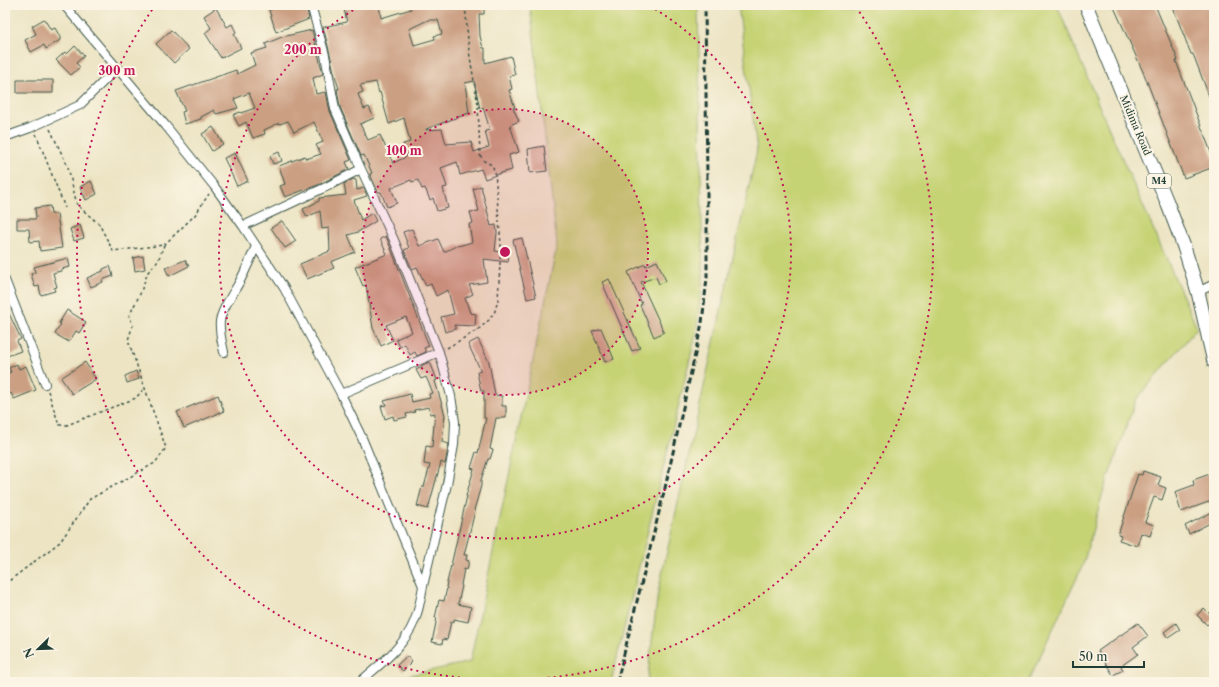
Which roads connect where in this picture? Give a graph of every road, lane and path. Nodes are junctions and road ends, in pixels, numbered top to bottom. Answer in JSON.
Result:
{"nodes":[{"id":1,"x":64,"y":5,"type":"edge"},
{"id":2,"x":311,"y":5,"type":"edge"},
{"id":3,"x":465,"y":5,"type":"edge"},
{"id":4,"x":1086,"y":5,"type":"edge"},
{"id":5,"x":117,"y":68,"type":"junction"},
{"id":6,"x":46,"y":121,"type":"junction"},
{"id":7,"x":34,"y":126,"type":"junction"},
{"id":8,"x":5,"y":137,"type":"edge"},
{"id":9,"x":361,"y":169,"type":"junction"},
{"id":10,"x":214,"y":186,"type":"junction"},
{"id":11,"x":65,"y":208,"type":"dead end"},
{"id":12,"x":243,"y":226,"type":"junction"},
{"id":13,"x":164,"y":245,"type":"junction"},
{"id":14,"x":256,"y":246,"type":"junction"},
{"id":15,"x":5,"y":280,"type":"edge"},
{"id":16,"x":1214,"y":284,"type":"edge"},
{"id":17,"x":1198,"y":292,"type":"junction"},
{"id":18,"x":224,"y":352,"type":"dead end"},
{"id":19,"x":439,"y":352,"type":"junction"},
{"id":20,"x":1214,"y":362,"type":"edge"},
{"id":21,"x":45,"y":384,"type":"joint"},
{"id":22,"x":145,"y":387,"type":"junction"},
{"id":23,"x":341,"y":394,"type":"junction"},
{"id":24,"x":5,"y":584,"type":"edge"},
{"id":25,"x":423,"y":586,"type":"junction"},
{"id":26,"x":360,"y":682,"type":"edge"}],
"edges":[{"from":1,"to":5,"type":"street"},
{"from":2,"to":9,"type":"street"},
{"from":3,"to":19,"type":"path"},
{"from":4,"to":17,"type":"main road","name":"Midima Road","number":"M4"},
{"from":5,"to":6,"type":"street"},
{"from":5,"to":10,"type":"street"},
{"from":6,"to":7,"type":"street"},
{"from":6,"to":13,"type":"path"},
{"from":7,"to":8,"type":"street"},
{"from":7,"to":11,"type":"path"},
{"from":9,"to":12,"type":"street"},
{"from":9,"to":19,"type":"street"},
{"from":10,"to":12,"type":"street"},
{"from":10,"to":13,"type":"path"},
{"from":12,"to":14,"type":"street"},
{"from":13,"to":22,"type":"path"},
{"from":14,"to":18,"type":"street"},
{"from":14,"to":23,"type":"street"},
{"from":15,"to":21,"type":"street"},
{"from":16,"to":17,"type":"street"},
{"from":17,"to":20,"type":"main road","name":"Midima Road","number":"M4"},
{"from":19,"to":23,"type":"street"},
{"from":19,"to":25,"type":"street"},
{"from":21,"to":22,"type":"path"},
{"from":22,"to":24,"type":"path"},
{"from":23,"to":25,"type":"street"},
{"from":25,"to":26,"type":"street"}]}
